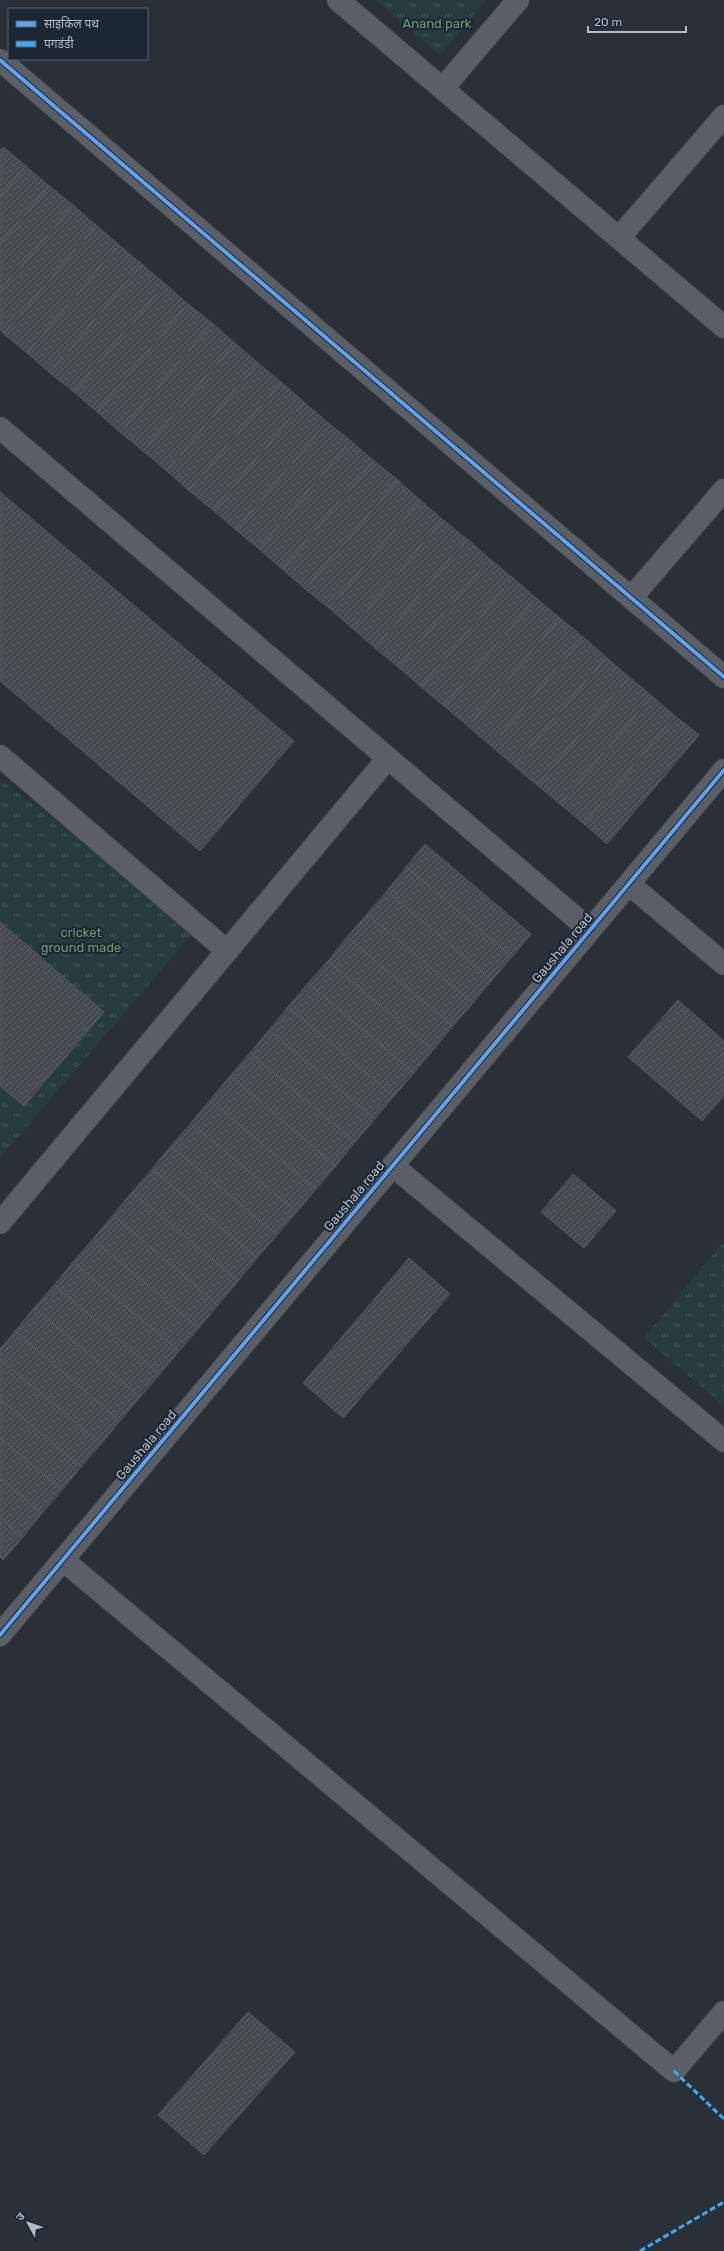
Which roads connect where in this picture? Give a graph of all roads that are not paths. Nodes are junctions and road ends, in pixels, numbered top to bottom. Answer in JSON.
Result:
{"nodes":[{"id":1,"x":338,"y":0,"type":"edge"},
{"id":2,"x":518,"y":0,"type":"edge"},
{"id":3,"x":0,"y":60,"type":"edge"},
{"id":4,"x":443,"y":88,"type":"junction"},
{"id":5,"x":724,"y":116,"type":"edge"},
{"id":6,"x":619,"y":238,"type":"junction"},
{"id":7,"x":724,"y":327,"type":"edge"},
{"id":8,"x":0,"y":428,"type":"edge"},
{"id":9,"x":724,"y":490,"type":"edge"},
{"id":10,"x":631,"y":598,"type":"junction"},
{"id":11,"x":724,"y":677,"type":"edge"},
{"id":12,"x":0,"y":756,"type":"edge"},
{"id":13,"x":388,"y":758,"type":"junction"},
{"id":14,"x":724,"y":770,"type":"edge"},
{"id":15,"x":629,"y":884,"type":"junction"},
{"id":16,"x":590,"y":930,"type":"junction"},
{"id":17,"x":227,"y":951,"type":"junction"},
{"id":18,"x":724,"y":964,"type":"edge"},
{"id":19,"x":393,"y":1166,"type":"junction"},
{"id":20,"x":0,"y":1223,"type":"edge"},
{"id":21,"x":724,"y":1441,"type":"edge"},
{"id":22,"x":63,"y":1560,"type":"junction"},
{"id":23,"x":0,"y":1636,"type":"edge"},
{"id":24,"x":724,"y":2012,"type":"edge"}],
"edges":[{"from":1,"to":4,"type":"street"},
{"from":2,"to":4,"type":"street"},
{"from":3,"to":10,"type":"street"},
{"from":4,"to":6,"type":"street"},
{"from":5,"to":6,"type":"street"},
{"from":6,"to":7,"type":"street"},
{"from":8,"to":13,"type":"street"},
{"from":9,"to":10,"type":"street"},
{"from":10,"to":11,"type":"street"},
{"from":12,"to":17,"type":"street"},
{"from":13,"to":16,"type":"street"},
{"from":13,"to":17,"type":"street"},
{"from":14,"to":15,"type":"street","name":"Gaushala road"},
{"from":15,"to":16,"type":"street","name":"Gaushala road"},
{"from":15,"to":18,"type":"street"},
{"from":16,"to":19,"type":"street","name":"Gaushala road"},
{"from":17,"to":20,"type":"street"},
{"from":19,"to":21,"type":"street"},
{"from":19,"to":22,"type":"street","name":"Gaushala road"},
{"from":22,"to":23,"type":"street","name":"Gaushala road"},
{"from":22,"to":24,"type":"street"}]}
